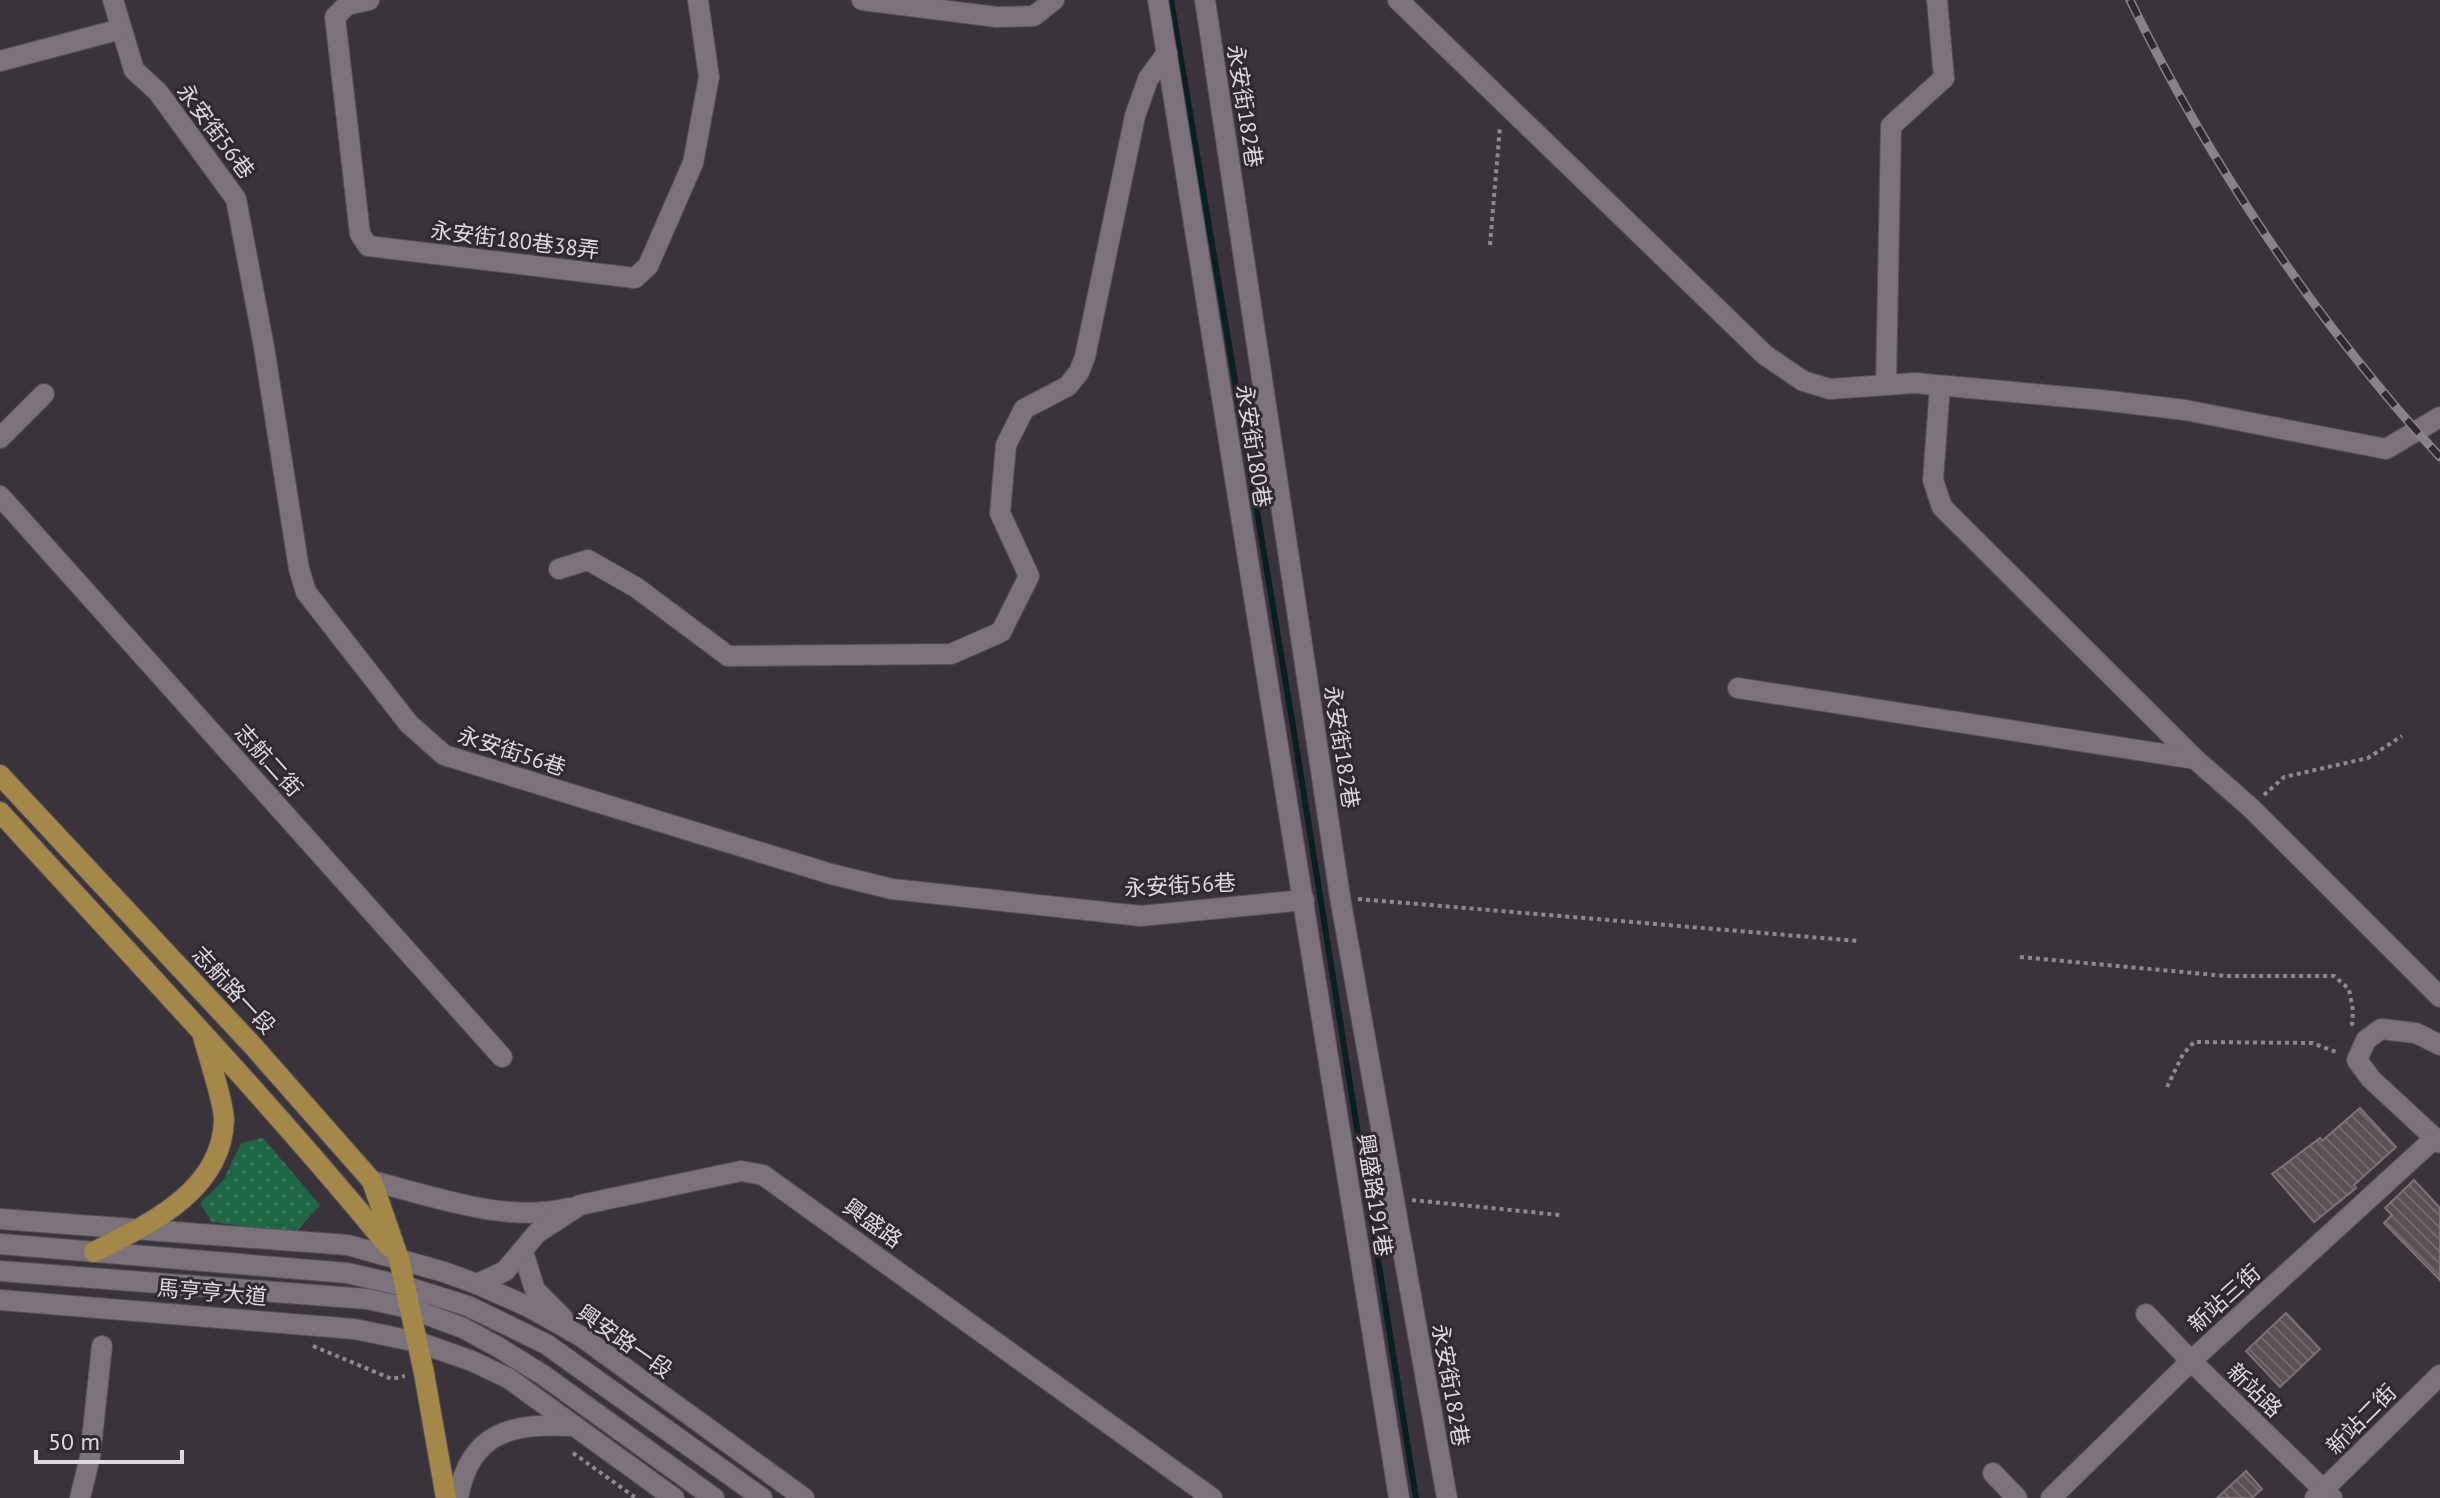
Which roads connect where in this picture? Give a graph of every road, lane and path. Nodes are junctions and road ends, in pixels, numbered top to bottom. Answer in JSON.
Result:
{"nodes":[{"id":1,"x":113,"y":0,"type":"edge"},
{"id":2,"x":369,"y":0,"type":"edge"},
{"id":3,"x":698,"y":0,"type":"edge"},
{"id":4,"x":862,"y":0,"type":"edge"},
{"id":5,"x":1054,"y":0,"type":"edge"},
{"id":6,"x":1158,"y":0,"type":"edge"},
{"id":7,"x":1205,"y":0,"type":"edge"},
{"id":8,"x":1398,"y":0,"type":"edge"},
{"id":9,"x":1937,"y":0,"type":"edge"},
{"id":10,"x":121,"y":29,"type":"junction"},
{"id":11,"x":1167,"y":53,"type":"junction"},
{"id":12,"x":0,"y":61,"type":"edge"},
{"id":13,"x":1502,"y":100,"type":"junction"},
{"id":14,"x":1490,"y":245,"type":"dead end"},
{"id":15,"x":1886,"y":385,"type":"junction"},
{"id":16,"x":1940,"y":386,"type":"junction"},
{"id":17,"x":44,"y":394,"type":"dead end"},
{"id":18,"x":2440,"y":417,"type":"edge"},
{"id":19,"x":0,"y":438,"type":"edge"},
{"id":20,"x":0,"y":496,"type":"edge"},
{"id":21,"x":559,"y":569,"type":"dead end"},
{"id":22,"x":1738,"y":688,"type":"dead end"},
{"id":23,"x":2402,"y":736,"type":"dead end"},
{"id":24,"x":2195,"y":759,"type":"junction"},
{"id":25,"x":0,"y":775,"type":"edge"},
{"id":26,"x":2251,"y":808,"type":"junction"},
{"id":27,"x":0,"y":812,"type":"edge"},
{"id":28,"x":1340,"y":897,"type":"junction"},
{"id":29,"x":1304,"y":900,"type":"junction"},
{"id":30,"x":1858,"y":941,"type":"dead end"},
{"id":31,"x":2020,"y":957,"type":"dead end"},
{"id":32,"x":2440,"y":997,"type":"edge"},
{"id":33,"x":202,"y":1033,"type":"junction"},
{"id":34,"x":2366,"y":1040,"type":"junction"},
{"id":35,"x":2440,"y":1045,"type":"edge"},
{"id":36,"x":502,"y":1057,"type":"dead end"},
{"id":37,"x":2357,"y":1060,"type":"junction"},
{"id":38,"x":2167,"y":1087,"type":"dead end"},
{"id":39,"x":2437,"y":1141,"type":"edge"},
{"id":40,"x":372,"y":1181,"type":"junction"},
{"id":41,"x":1393,"y":1198,"type":"junction"},
{"id":42,"x":580,"y":1205,"type":"junction"},
{"id":43,"x":1560,"y":1215,"type":"dead end"},
{"id":44,"x":0,"y":1219,"type":"edge"},
{"id":45,"x":142,"y":1228,"type":"junction"},
{"id":46,"x":0,"y":1244,"type":"edge"},
{"id":47,"x":94,"y":1252,"type":"junction"},
{"id":48,"x":523,"y":1252,"type":"junction"},
{"id":49,"x":399,"y":1259,"type":"junction"},
{"id":50,"x":0,"y":1271,"type":"edge"},
{"id":51,"x":477,"y":1284,"type":"junction"},
{"id":52,"x":404,"y":1286,"type":"junction"},
{"id":53,"x":0,"y":1300,"type":"edge"},
{"id":54,"x":409,"y":1308,"type":"junction"},
{"id":55,"x":2146,"y":1314,"type":"dead end"},
{"id":56,"x":582,"y":1337,"type":"junction"},
{"id":57,"x":418,"y":1342,"type":"junction"},
{"id":58,"x":306,"y":1343,"type":"dead end"},
{"id":59,"x":102,"y":1346,"type":"dead end"},
{"id":60,"x":2191,"y":1361,"type":"junction"},
{"id":61,"x":424,"y":1373,"type":"junction"},
{"id":62,"x":2440,"y":1375,"type":"edge"},
{"id":63,"x":606,"y":1422,"type":"junction"},
{"id":64,"x":574,"y":1426,"type":"junction"},
{"id":65,"x":573,"y":1453,"type":"dead end"},
{"id":66,"x":1993,"y":1473,"type":"dead end"},
{"id":67,"x":2324,"y":1495,"type":"edge"},
{"id":68,"x":80,"y":1498,"type":"edge"},
{"id":69,"x":446,"y":1498,"type":"edge"},
{"id":70,"x":458,"y":1498,"type":"edge"},
{"id":71,"x":636,"y":1498,"type":"edge"},
{"id":72,"x":674,"y":1498,"type":"edge"},
{"id":73,"x":714,"y":1498,"type":"edge"},
{"id":74,"x":762,"y":1498,"type":"edge"},
{"id":75,"x":803,"y":1498,"type":"edge"},
{"id":76,"x":1212,"y":1498,"type":"edge"},
{"id":77,"x":1399,"y":1498,"type":"edge"},
{"id":78,"x":1447,"y":1498,"type":"edge"},
{"id":79,"x":2017,"y":1498,"type":"edge"},
{"id":80,"x":2051,"y":1498,"type":"edge"}],
"edges":[{"from":1,"to":10,"type":"street","name":"永安街56巷"},
{"from":2,"to":3,"type":"street","name":"永安街180巷38弄"},
{"from":4,"to":5,"type":"street"},
{"from":6,"to":11,"type":"street","name":"永安街180巷"},
{"from":7,"to":28,"type":"street","name":"永安街182巷"},
{"from":8,"to":13,"type":"street"},
{"from":9,"to":15,"type":"street"},
{"from":10,"to":12,"type":"street"},
{"from":10,"to":29,"type":"street","name":"永安街56巷"},
{"from":11,"to":21,"type":"street"},
{"from":11,"to":29,"type":"street","name":"永安街180巷"},
{"from":13,"to":14,"type":"path"},
{"from":13,"to":15,"type":"street"},
{"from":15,"to":16,"type":"street"},
{"from":16,"to":18,"type":"street"},
{"from":16,"to":24,"type":"street"},
{"from":17,"to":19,"type":"street"},
{"from":20,"to":36,"type":"street","name":"志航二街"},
{"from":22,"to":24,"type":"street"},
{"from":23,"to":26,"type":"path"},
{"from":24,"to":26,"type":"street"},
{"from":25,"to":40,"type":"main road","name":"志航路一段"},
{"from":26,"to":32,"type":"street"},
{"from":27,"to":33,"type":"main road","name":"志航路一段"},
{"from":28,"to":30,"type":"path"},
{"from":28,"to":41,"type":"street","name":"永安街182巷"},
{"from":29,"to":77,"type":"street","name":"興盛路191巷"},
{"from":31,"to":34,"type":"path"},
{"from":33,"to":45,"type":"main road"},
{"from":33,"to":49,"type":"main road","name":"志航路一段"},
{"from":34,"to":35,"type":"street"},
{"from":34,"to":37,"type":"street"},
{"from":37,"to":38,"type":"path"},
{"from":37,"to":39,"type":"street"},
{"from":39,"to":60,"type":"street","name":"新站三街"},
{"from":40,"to":42,"type":"street"},
{"from":40,"to":49,"type":"main road","name":"志航路一段"},
{"from":41,"to":43,"type":"path"},
{"from":41,"to":78,"type":"street","name":"永安街182巷"},
{"from":42,"to":48,"type":"street","name":"興盛路"},
{"from":42,"to":76,"type":"street","name":"興盛路"},
{"from":44,"to":45,"type":"street"},
{"from":45,"to":47,"type":"main road"},
{"from":45,"to":49,"type":"street"},
{"from":46,"to":47,"type":"street","name":"馬亨亨大道"},
{"from":47,"to":52,"type":"street","name":"馬亨亨大道"},
{"from":48,"to":51,"type":"street","name":"興盛路"},
{"from":48,"to":56,"type":"street"},
{"from":49,"to":51,"type":"street","name":"興安路一段"},
{"from":49,"to":52,"type":"main road","name":"志航路一段"},
{"from":50,"to":54,"type":"street","name":"馬亨亨大道"},
{"from":51,"to":56,"type":"street","name":"興安路一段"},
{"from":52,"to":54,"type":"main road","name":"志航路一段"},
{"from":52,"to":74,"type":"street"},
{"from":53,"to":57,"type":"street","name":"馬亨亨大道"},
{"from":54,"to":57,"type":"main road","name":"志航路一段"},
{"from":54,"to":63,"type":"street"},
{"from":55,"to":60,"type":"street","name":"新站路"},
{"from":56,"to":75,"type":"street","name":"興安路一段"},
{"from":57,"to":61,"type":"main road","name":"志航路一段"},
{"from":57,"to":64,"type":"street"},
{"from":58,"to":61,"type":"path"},
{"from":59,"to":68,"type":"street"},
{"from":60,"to":67,"type":"street","name":"新站路"},
{"from":60,"to":80,"type":"street","name":"新站三街"},
{"from":61,"to":69,"type":"main road","name":"志航路一段"},
{"from":62,"to":67,"type":"street","name":"新站二街"},
{"from":63,"to":64,"type":"street"},
{"from":63,"to":73,"type":"street"},
{"from":64,"to":70,"type":"street"},
{"from":64,"to":72,"type":"street"},
{"from":65,"to":71,"type":"path"},
{"from":66,"to":79,"type":"street"}]}
